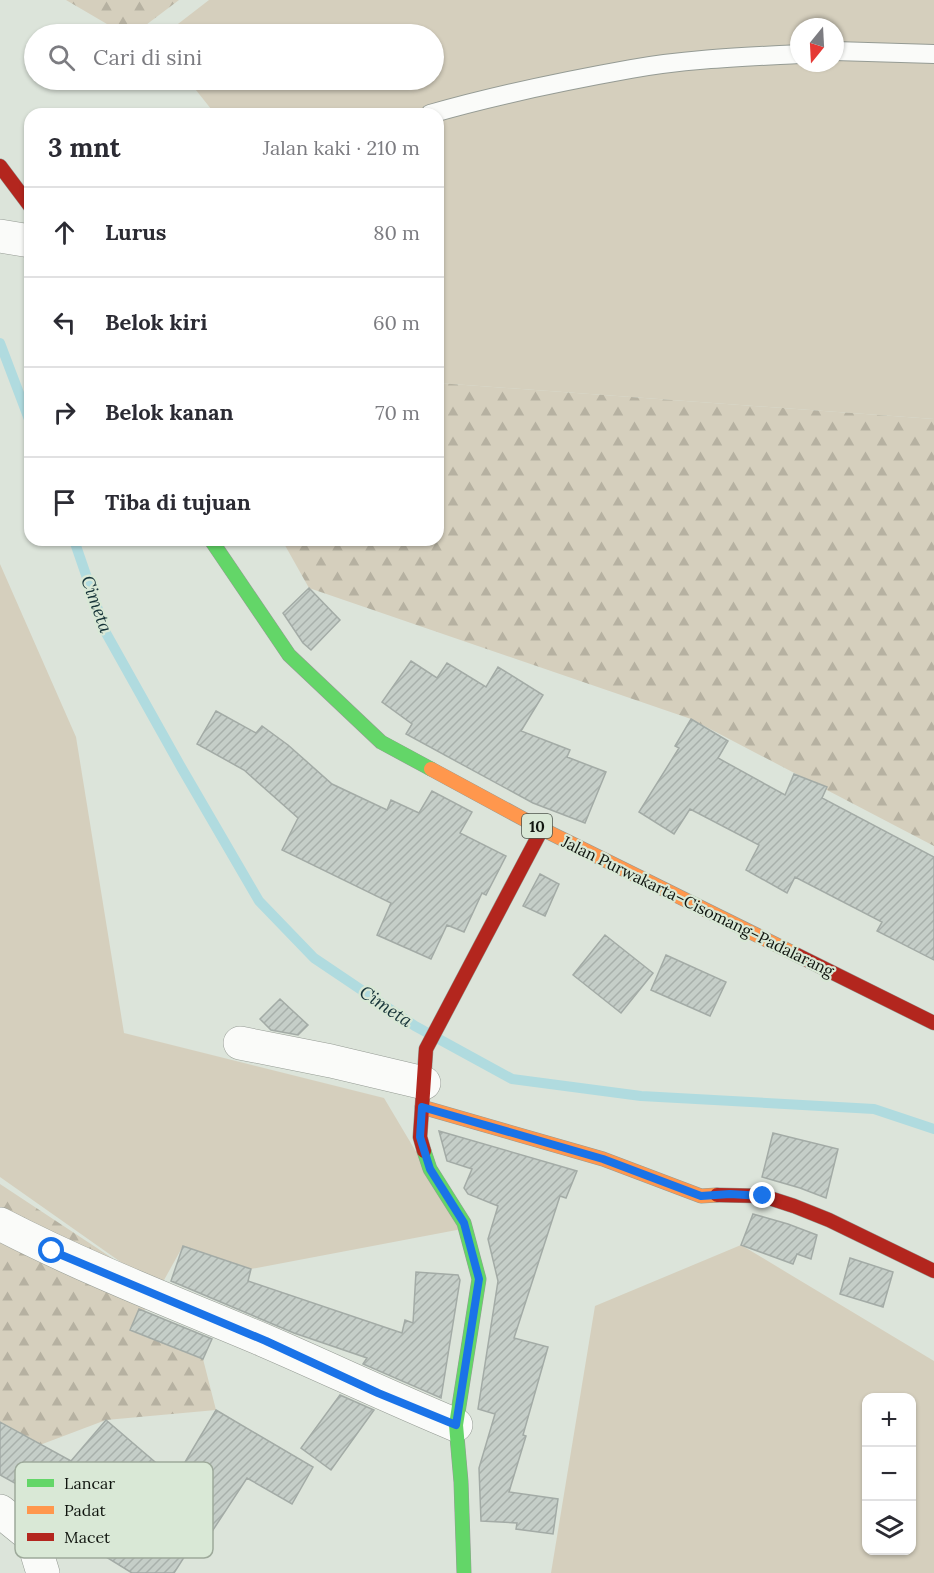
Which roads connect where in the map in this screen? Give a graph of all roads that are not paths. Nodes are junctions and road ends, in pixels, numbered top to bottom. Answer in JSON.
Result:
{"nodes":[{"id":1,"x":844,"y":51,"type":"edge"},
{"id":2,"x":790,"y":54,"type":"edge"},
{"id":3,"x":934,"y":54,"type":"edge"},
{"id":4,"x":444,"y":110,"type":"edge"},
{"id":5,"x":0,"y":166,"type":"edge"},
{"id":6,"x":24,"y":198,"type":"edge"},
{"id":7,"x":0,"y":236,"type":"edge"},
{"id":8,"x":24,"y":240,"type":"edge"},
{"id":9,"x":215,"y":546,"type":"edge"},
{"id":10,"x":542,"y":829,"type":"junction"},
{"id":11,"x":934,"y":1023,"type":"edge"},
{"id":12,"x":240,"y":1043,"type":"dead end"},
{"id":13,"x":423,"y":1095,"type":"junction"},
{"id":14,"x":0,"y":1224,"type":"edge"},
{"id":15,"x":934,"y":1271,"type":"edge"},
{"id":16,"x":456,"y":1425,"type":"junction"},
{"id":17,"x":0,"y":1511,"type":"edge"},
{"id":18,"x":15,"y":1523,"type":"edge"},
{"id":19,"x":38,"y":1558,"type":"edge"},
{"id":20,"x":43,"y":1573,"type":"edge"},
{"id":21,"x":464,"y":1573,"type":"edge"}],
"edges":[{"from":1,"to":3,"type":"lane"},
{"from":2,"to":4,"type":"lane"},
{"from":5,"to":6,"type":"main road"},
{"from":7,"to":8,"type":"street"},
{"from":9,"to":10,"type":"main road","name":"Jalan Purwakarta–Cisomang–Padalarang","number":"10"},
{"from":10,"to":11,"type":"main road","name":"Jalan Purwakarta–Cisomang–Padalarang","number":"10"},
{"from":10,"to":13,"type":"main road"},
{"from":12,"to":13,"type":"street"},
{"from":13,"to":15,"type":"main road"},
{"from":13,"to":16,"type":"main road"},
{"from":14,"to":16,"type":"street"},
{"from":16,"to":21,"type":"main road"},
{"from":17,"to":18,"type":"street"},
{"from":19,"to":20,"type":"street"}]}
